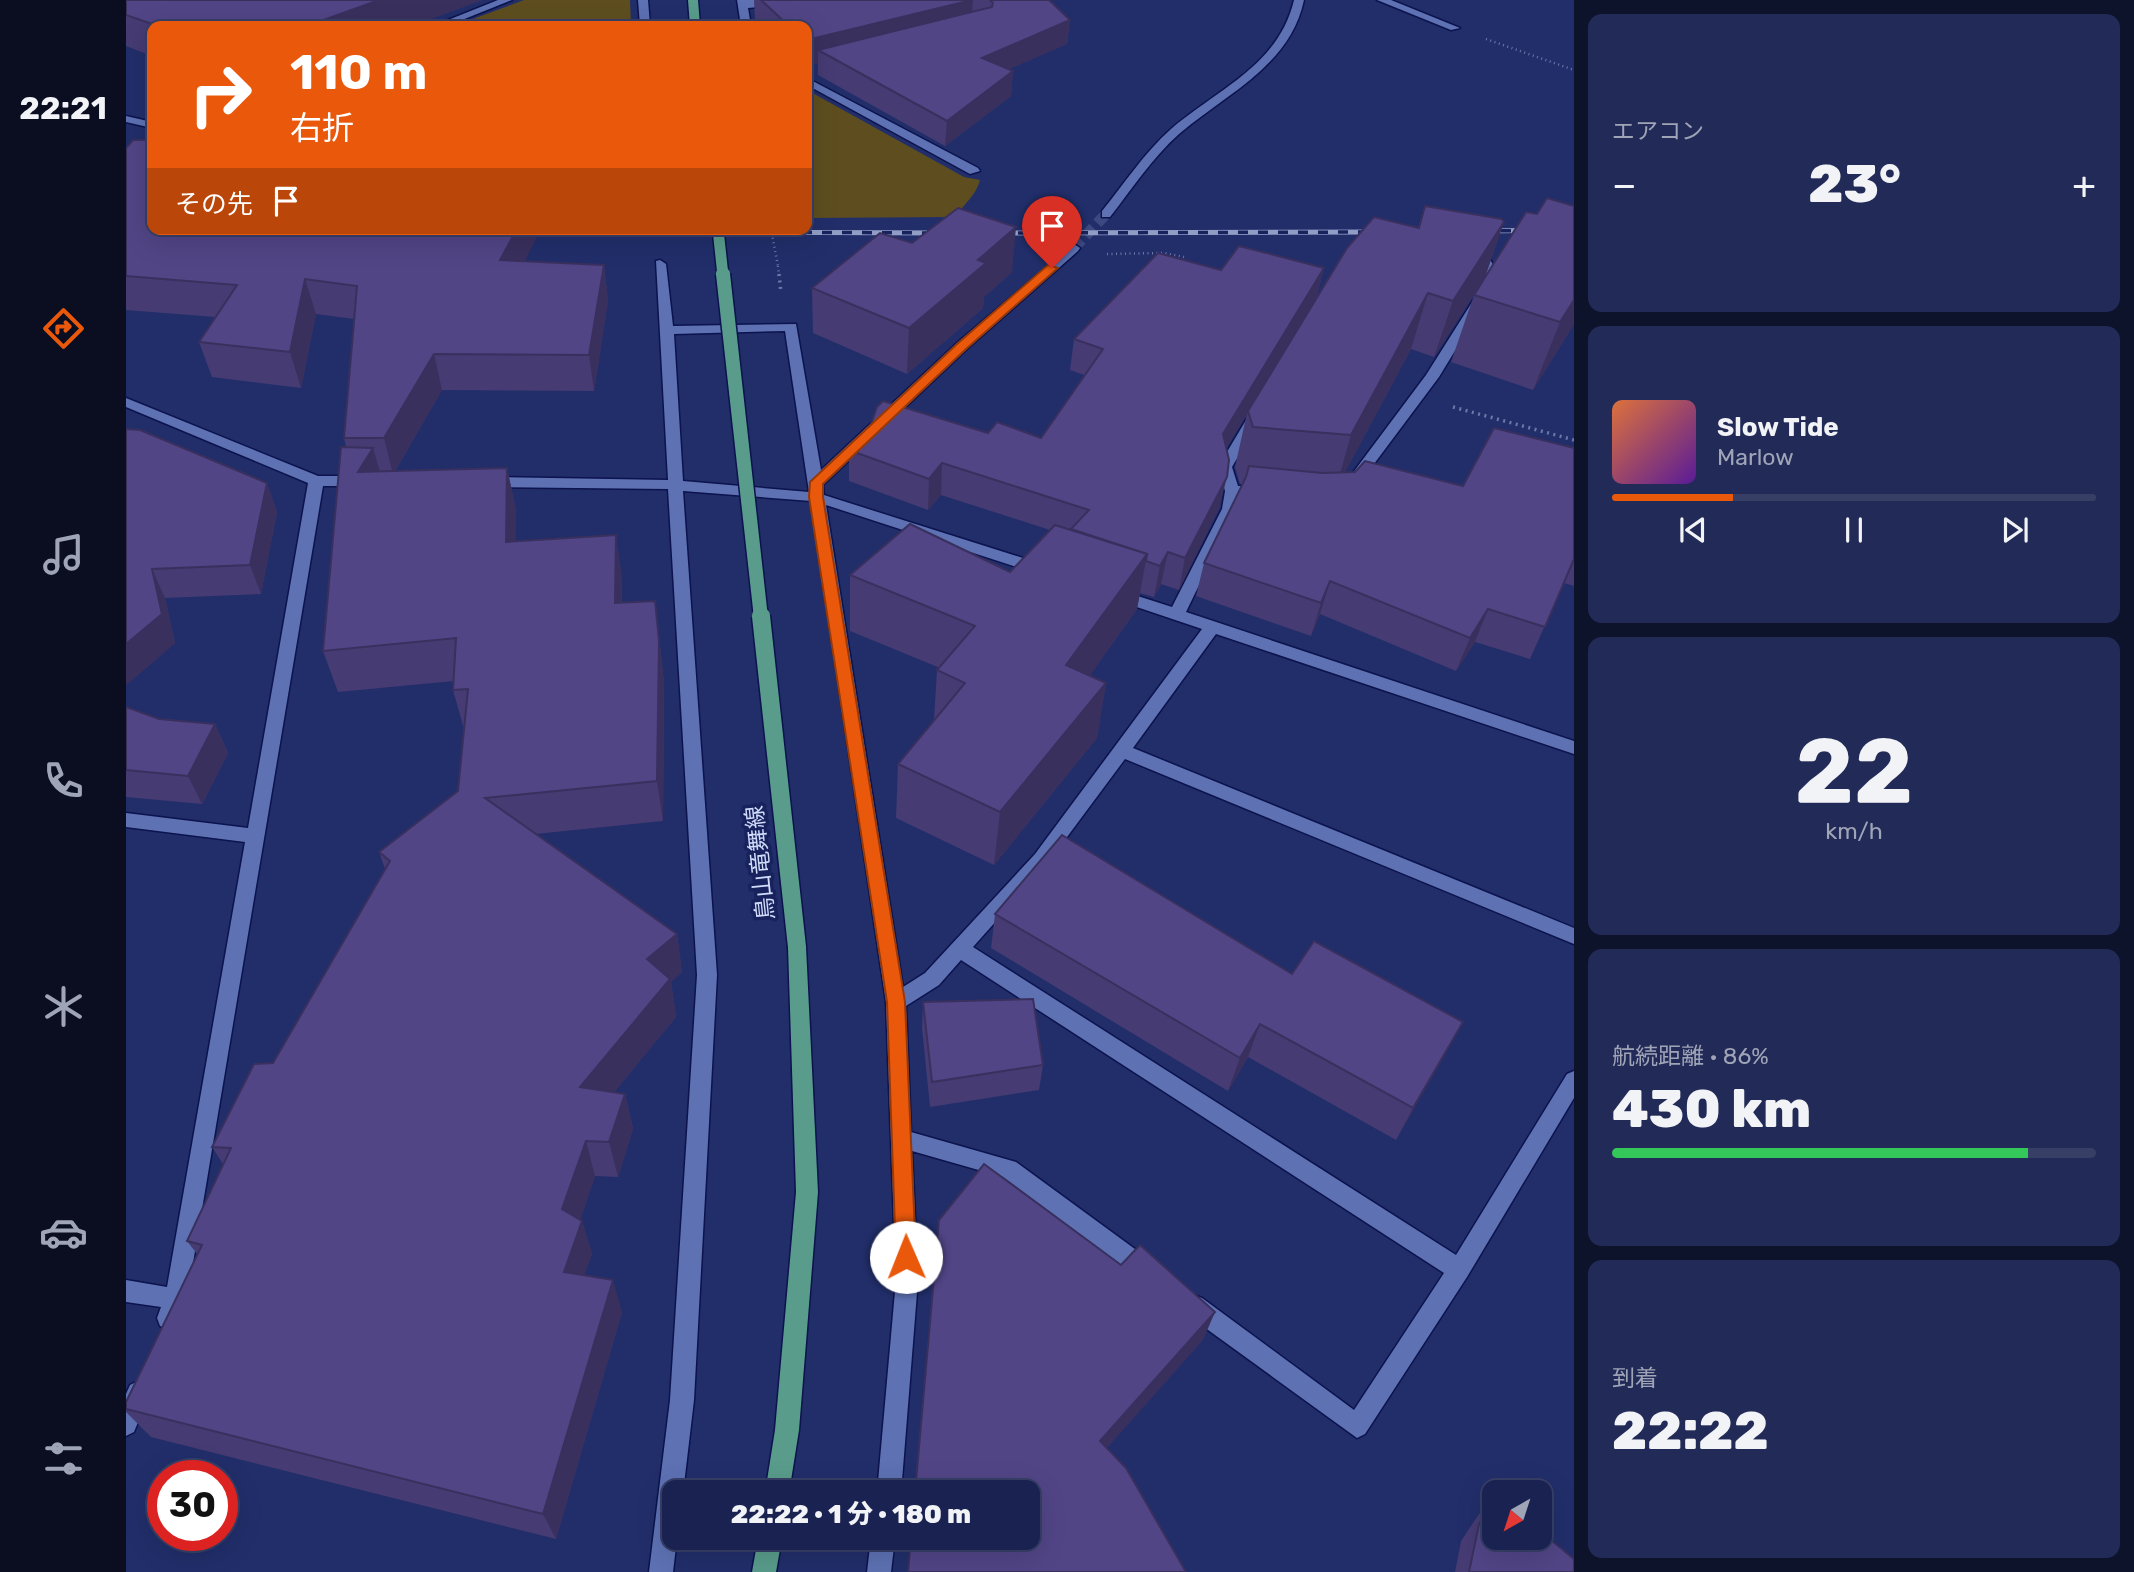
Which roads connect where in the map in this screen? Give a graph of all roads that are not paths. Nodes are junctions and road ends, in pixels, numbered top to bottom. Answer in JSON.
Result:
{"nodes":[{"id":1,"x":507,"y":0,"type":"edge"},
{"id":2,"x":643,"y":0,"type":"edge"},
{"id":3,"x":692,"y":0,"type":"edge"},
{"id":4,"x":799,"y":0,"type":"edge"},
{"id":5,"x":1298,"y":0,"type":"edge"},
{"id":6,"x":1381,"y":0,"type":"edge"},
{"id":7,"x":742,"y":3,"type":"edge"},
{"id":8,"x":451,"y":21,"type":"edge"},
{"id":9,"x":645,"y":21,"type":"edge"},
{"id":10,"x":694,"y":21,"type":"edge"},
{"id":11,"x":745,"y":21,"type":"edge"},
{"id":12,"x":1455,"y":28,"type":"road end"},
{"id":13,"x":820,"y":69,"type":"dead end"},
{"id":14,"x":812,"y":71,"type":"edge"},
{"id":15,"x":812,"y":84,"type":"edge"},
{"id":16,"x":126,"y":119,"type":"edge"},
{"id":17,"x":147,"y":124,"type":"edge"},
{"id":18,"x":974,"y":171,"type":"dead end"},
{"id":19,"x":1106,"y":214,"type":"tunnel mouth"},
{"id":20,"x":719,"y":235,"type":"edge"},
{"id":21,"x":1074,"y":248,"type":"tunnel mouth"},
{"id":22,"x":1456,"y":253,"type":"edge"},
{"id":23,"x":660,"y":264,"type":"dead end"},
{"id":24,"x":667,"y":330,"type":"junction"},
{"id":25,"x":126,"y":402,"type":"edge"},
{"id":26,"x":1259,"y":410,"type":"edge"},
{"id":27,"x":316,"y":481,"type":"junction"},
{"id":28,"x":371,"y":481,"type":"edge"},
{"id":29,"x":468,"y":482,"type":"edge"},
{"id":30,"x":676,"y":486,"type":"junction"},
{"id":31,"x":1348,"y":489,"type":"edge"},
{"id":32,"x":816,"y":490,"type":"junction"},
{"id":33,"x":1232,"y":491,"type":"junction"},
{"id":34,"x":1275,"y":494,"type":"edge"},
{"id":35,"x":1061,"y":576,"type":"edge"},
{"id":36,"x":1100,"y":589,"type":"edge"},
{"id":37,"x":1177,"y":614,"type":"junction"},
{"id":38,"x":1213,"y":626,"type":"junction"},
{"id":39,"x":1574,"y":748,"type":"edge"},
{"id":40,"x":1121,"y":750,"type":"junction"},
{"id":41,"x":126,"y":820,"type":"edge"},
{"id":42,"x":256,"y":836,"type":"junction"},
{"id":43,"x":1574,"y":936,"type":"edge"},
{"id":44,"x":958,"y":948,"type":"junction"},
{"id":45,"x":896,"y":1002,"type":"junction"},
{"id":46,"x":1574,"y":1080,"type":"edge"},
{"id":47,"x":903,"y":1139,"type":"junction"},
{"id":48,"x":1459,"y":1270,"type":"junction"},
{"id":49,"x":126,"y":1291,"type":"edge"},
{"id":50,"x":176,"y":1299,"type":"junction"},
{"id":51,"x":162,"y":1334,"type":"edge"},
{"id":52,"x":146,"y":1372,"type":"edge"},
{"id":53,"x":126,"y":1424,"type":"edge"},
{"id":54,"x":779,"y":1480,"type":"edge"},
{"id":55,"x":890,"y":1480,"type":"edge"},
{"id":56,"x":767,"y":1550,"type":"edge"},
{"id":57,"x":882,"y":1550,"type":"edge"},
{"id":58,"x":661,"y":1572,"type":"edge"},
{"id":59,"x":764,"y":1572,"type":"edge"},
{"id":60,"x":879,"y":1572,"type":"edge"}],
"edges":[{"from":1,"to":8,"type":"street"},
{"from":2,"to":9,"type":"street"},
{"from":3,"to":10,"type":"main road"},
{"from":4,"to":7,"type":"street"},
{"from":5,"to":19,"type":"street"},
{"from":6,"to":12,"type":"street"},
{"from":7,"to":11,"type":"street"},
{"from":13,"to":14,"type":"street"},
{"from":15,"to":18,"type":"street"},
{"from":16,"to":17,"type":"street"},
{"from":20,"to":54,"type":"main road","name":"鳥山竜舞線","bridge":true},
{"from":21,"to":32,"type":"street"},
{"from":22,"to":31,"type":"street"},
{"from":23,"to":24,"type":"street"},
{"from":24,"to":30,"type":"street"},
{"from":24,"to":32,"type":"street"},
{"from":25,"to":27,"type":"street"},
{"from":26,"to":33,"type":"street"},
{"from":27,"to":28,"type":"street"},
{"from":27,"to":42,"type":"street"},
{"from":29,"to":30,"type":"street"},
{"from":30,"to":32,"type":"street"},
{"from":30,"to":58,"type":"street"},
{"from":32,"to":35,"type":"street"},
{"from":32,"to":45,"type":"street"},
{"from":33,"to":34,"type":"street"},
{"from":33,"to":37,"type":"street"},
{"from":36,"to":37,"type":"street"},
{"from":37,"to":38,"type":"street"},
{"from":38,"to":39,"type":"street"},
{"from":38,"to":40,"type":"street"},
{"from":40,"to":43,"type":"street"},
{"from":40,"to":44,"type":"street"},
{"from":41,"to":42,"type":"street"},
{"from":42,"to":50,"type":"street"},
{"from":44,"to":45,"type":"street"},
{"from":44,"to":48,"type":"street"},
{"from":45,"to":47,"type":"street"},
{"from":46,"to":48,"type":"street"},
{"from":47,"to":48,"type":"street"},
{"from":47,"to":55,"type":"street"},
{"from":49,"to":50,"type":"street"},
{"from":50,"to":51,"type":"street"},
{"from":52,"to":53,"type":"street"},
{"from":56,"to":59,"type":"main road"},
{"from":57,"to":60,"type":"street"}]}
